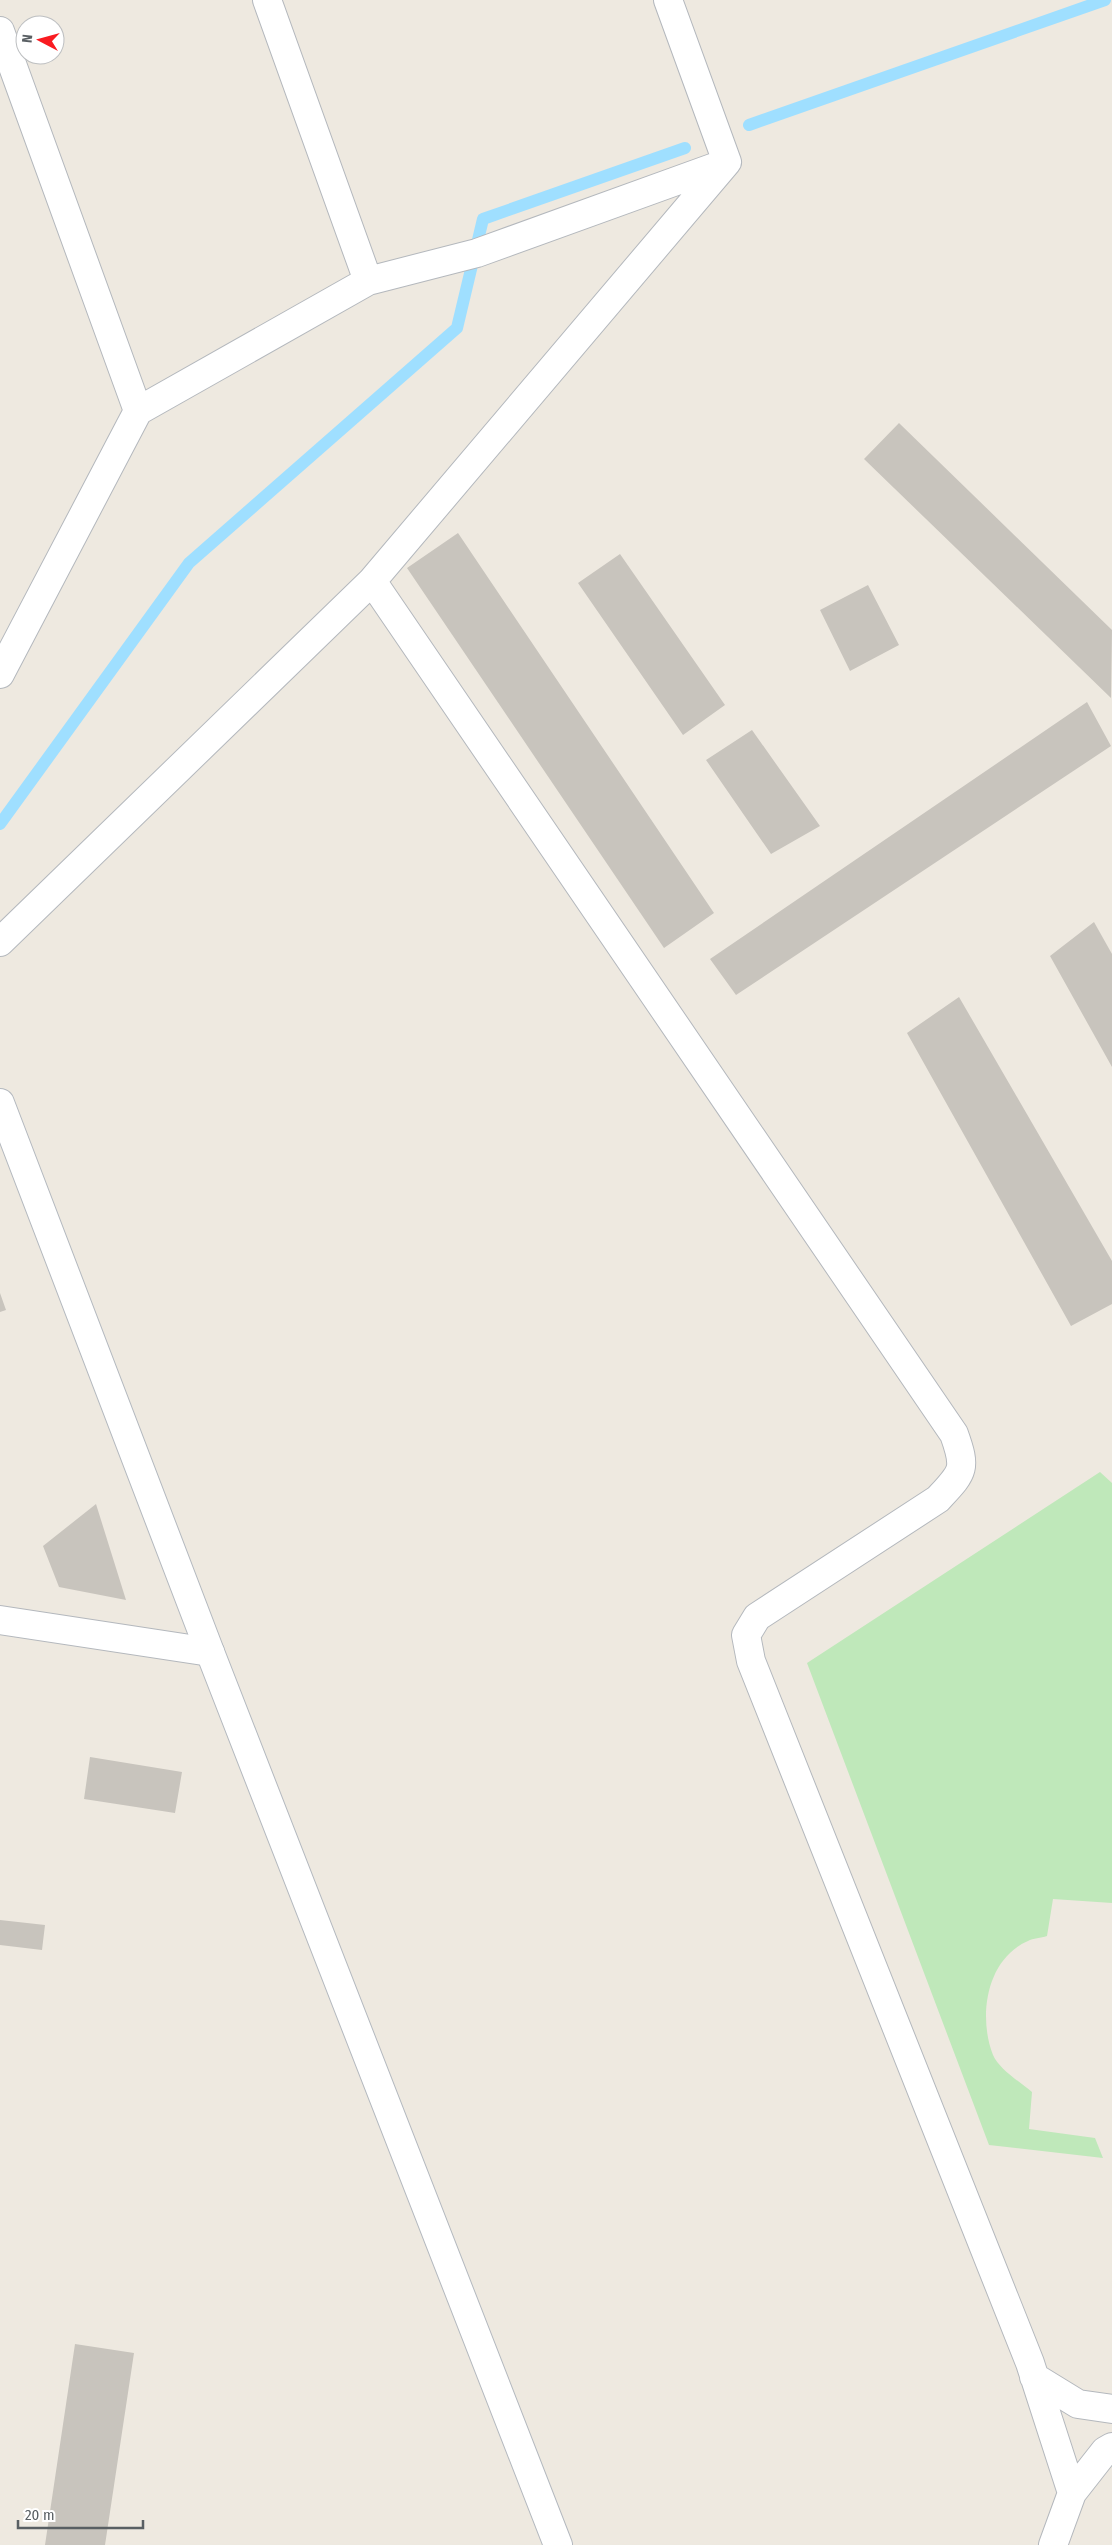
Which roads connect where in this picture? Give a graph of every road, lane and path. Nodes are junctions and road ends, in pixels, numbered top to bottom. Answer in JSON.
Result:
{"nodes":[{"id":1,"x":267,"y":0,"type":"edge"},
{"id":2,"x":668,"y":0,"type":"edge"},
{"id":3,"x":0,"y":31,"type":"edge"},
{"id":4,"x":727,"y":162,"type":"junction"},
{"id":5,"x":368,"y":281,"type":"junction"},
{"id":6,"x":138,"y":411,"type":"junction"},
{"id":7,"x":372,"y":580,"type":"junction"},
{"id":8,"x":0,"y":674,"type":"edge"},
{"id":9,"x":0,"y":942,"type":"edge"},
{"id":10,"x":0,"y":1103,"type":"edge"},
{"id":11,"x":0,"y":1620,"type":"edge"},
{"id":12,"x":210,"y":1652,"type":"junction"},
{"id":13,"x":1034,"y":2377,"type":"junction"},
{"id":14,"x":1112,"y":2409,"type":"edge"},
{"id":15,"x":1112,"y":2447,"type":"edge"},
{"id":16,"x":1072,"y":2493,"type":"junction"},
{"id":17,"x":558,"y":2545,"type":"edge"},
{"id":18,"x":1053,"y":2545,"type":"edge"}],
"edges":[{"from":1,"to":5,"type":"street"},
{"from":2,"to":4,"type":"street"},
{"from":3,"to":6,"type":"street"},
{"from":4,"to":5,"type":"street"},
{"from":4,"to":7,"type":"street"},
{"from":5,"to":6,"type":"street"},
{"from":6,"to":8,"type":"street"},
{"from":7,"to":9,"type":"street"},
{"from":7,"to":13,"type":"street"},
{"from":10,"to":12,"type":"street"},
{"from":11,"to":12,"type":"street"},
{"from":12,"to":17,"type":"street"},
{"from":13,"to":14,"type":"street"},
{"from":13,"to":16,"type":"street"},
{"from":15,"to":16,"type":"street"},
{"from":16,"to":18,"type":"street"}]}
